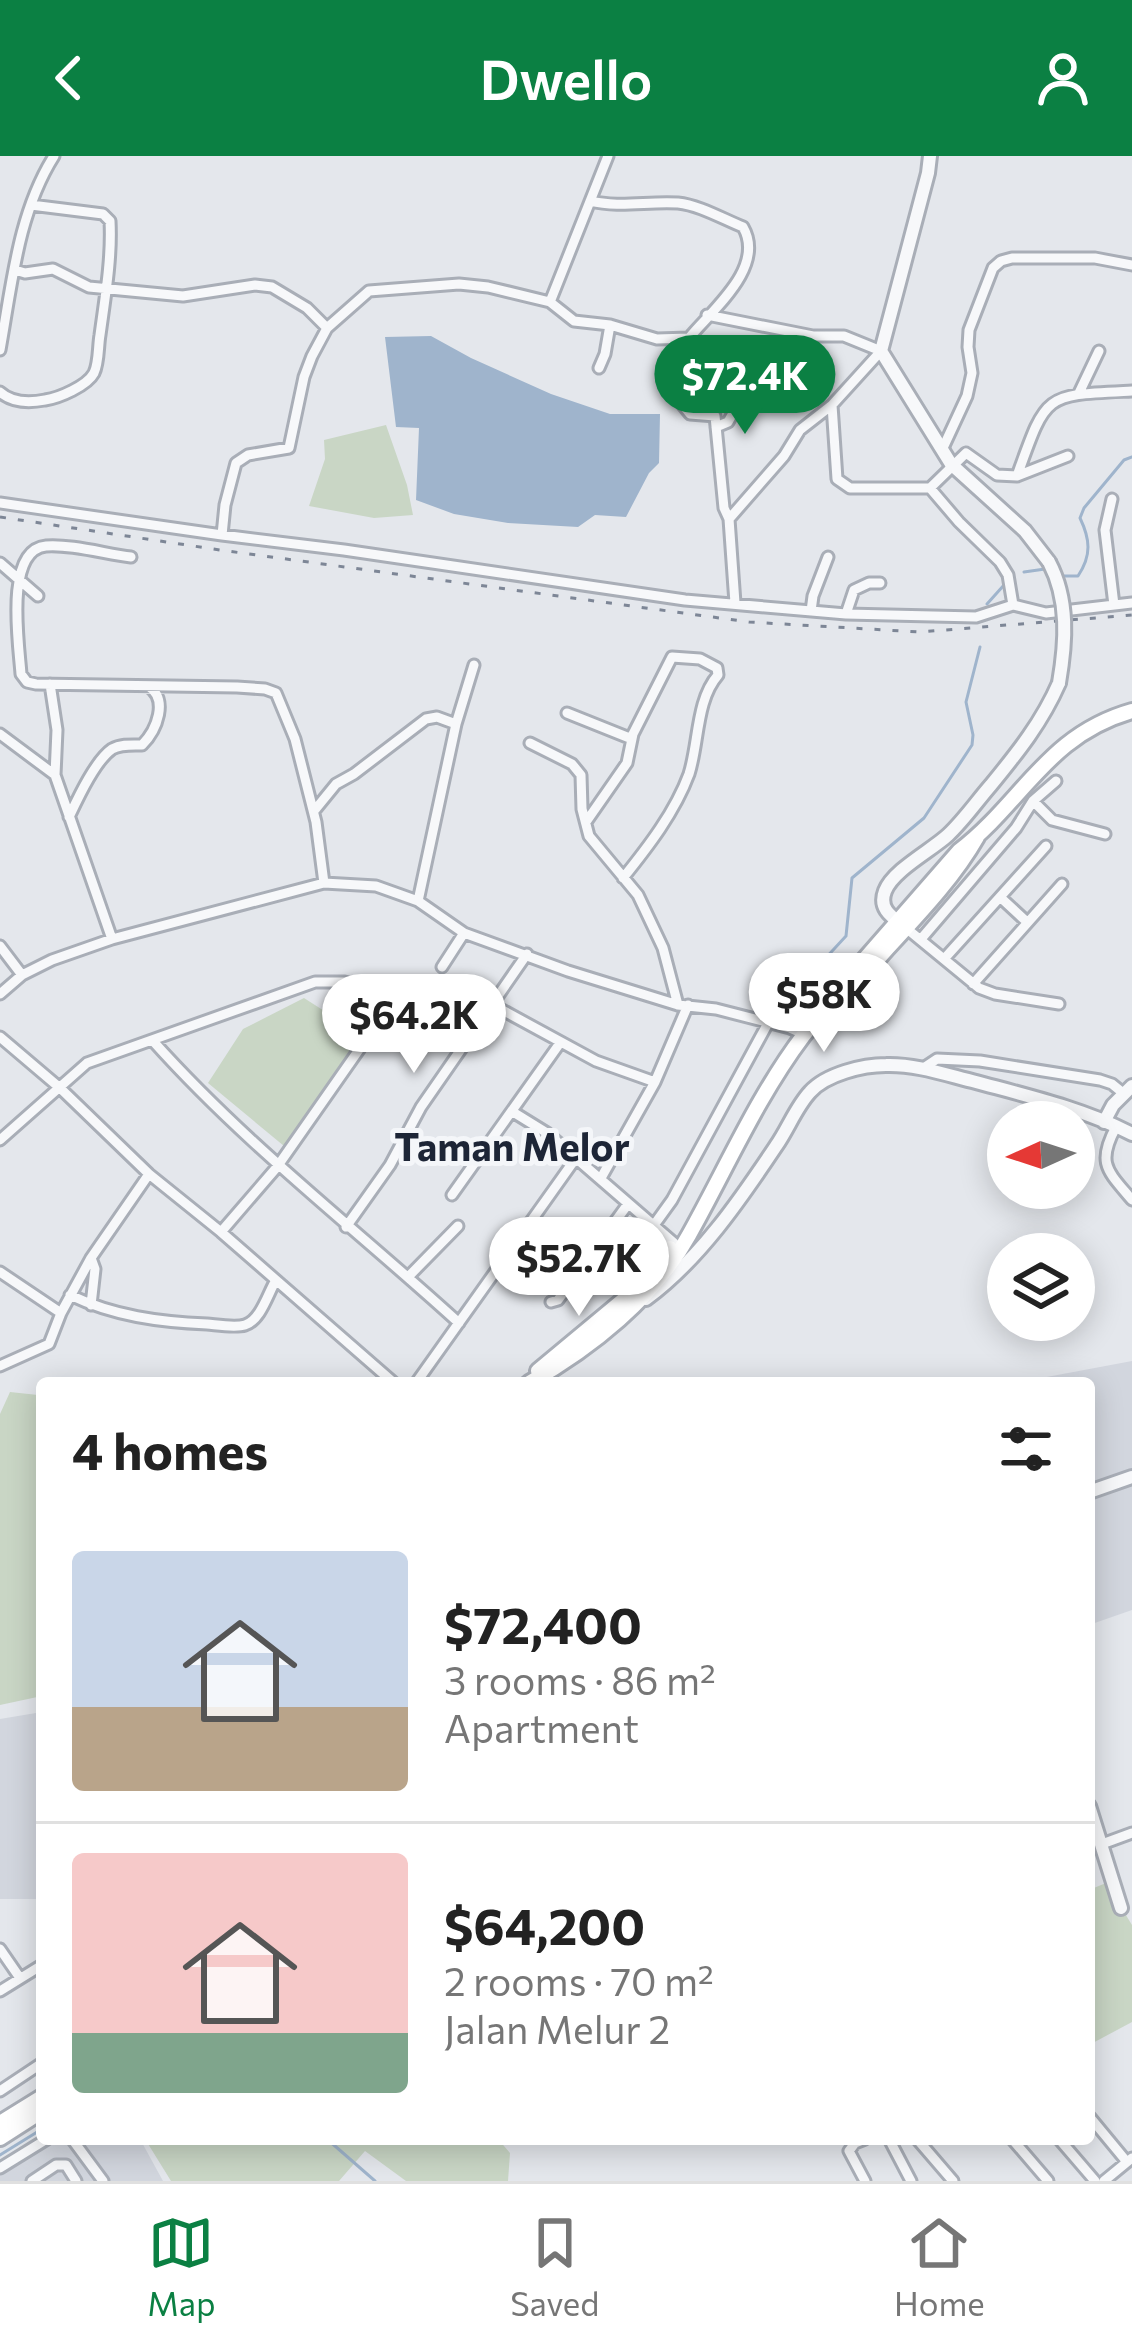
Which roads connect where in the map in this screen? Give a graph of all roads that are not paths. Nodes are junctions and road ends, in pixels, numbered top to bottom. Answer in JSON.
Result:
{"nodes":[{"id":1,"x":53,"y":156,"type":"edge"},
{"id":2,"x":608,"y":156,"type":"edge"},
{"id":3,"x":930,"y":156,"type":"edge"},
{"id":4,"x":590,"y":201,"type":"junction"},
{"id":5,"x":31,"y":205,"type":"junction"},
{"id":6,"x":2,"y":254,"type":"edge"},
{"id":7,"x":17,"y":255,"type":"junction"},
{"id":8,"x":1132,"y":265,"type":"edge"},
{"id":9,"x":15,"y":270,"type":"junction"},
{"id":10,"x":106,"y":287,"type":"junction"},
{"id":11,"x":550,"y":302,"type":"junction"},
{"id":12,"x":707,"y":316,"type":"junction"},
{"id":13,"x":610,"y":325,"type":"junction"},
{"id":14,"x":327,"y":328,"type":"junction"},
{"id":15,"x":0,"y":350,"type":"edge"},
{"id":16,"x":881,"y":351,"type":"junction"},
{"id":17,"x":1099,"y":351,"type":"dead end"},
{"id":18,"x":598,"y":368,"type":"dead end"},
{"id":19,"x":676,"y":386,"type":"dead end"},
{"id":20,"x":1132,"y":391,"type":"edge"},
{"id":21,"x":0,"y":392,"type":"edge"},
{"id":22,"x":1079,"y":393,"type":"junction"},
{"id":23,"x":741,"y":399,"type":"dead end"},
{"id":24,"x":832,"y":405,"type":"junction"},
{"id":25,"x":716,"y":427,"type":"junction"},
{"id":26,"x":942,"y":450,"type":"junction"},
{"id":27,"x":1068,"y":455,"type":"dead end"},
{"id":28,"x":951,"y":464,"type":"junction"},
{"id":29,"x":1017,"y":476,"type":"junction"},
{"id":30,"x":930,"y":488,"type":"junction"},
{"id":31,"x":1112,"y":499,"type":"dead end"},
{"id":32,"x":0,"y":503,"type":"edge"},
{"id":33,"x":729,"y":519,"type":"junction"},
{"id":34,"x":222,"y":536,"type":"junction"},
{"id":35,"x":828,"y":556,"type":"dead end"},
{"id":36,"x":131,"y":557,"type":"dead end"},
{"id":37,"x":0,"y":563,"type":"edge"},
{"id":38,"x":18,"y":576,"type":"junction"},
{"id":39,"x":880,"y":583,"type":"dead end"},
{"id":40,"x":38,"y":596,"type":"dead end"},
{"id":41,"x":735,"y":603,"type":"junction"},
{"id":42,"x":1132,"y":603,"type":"edge"},
{"id":43,"x":1013,"y":605,"type":"junction"},
{"id":44,"x":1114,"y":605,"type":"junction"},
{"id":45,"x":811,"y":611,"type":"junction"},
{"id":46,"x":845,"y":614,"type":"junction"},
{"id":47,"x":473,"y":665,"type":"dead end"},
{"id":48,"x":50,"y":684,"type":"junction"},
{"id":49,"x":145,"y":685,"type":"junction"},
{"id":50,"x":1132,"y":710,"type":"edge"},
{"id":51,"x":567,"y":713,"type":"dead end"},
{"id":52,"x":456,"y":724,"type":"junction"},
{"id":53,"x":0,"y":734,"type":"edge"},
{"id":54,"x":632,"y":739,"type":"junction"},
{"id":55,"x":530,"y":743,"type":"dead end"},
{"id":56,"x":55,"y":775,"type":"junction"},
{"id":57,"x":1056,"y":782,"type":"dead end"},
{"id":58,"x":77,"y":799,"type":"junction"},
{"id":59,"x":63,"y":800,"type":"junction"},
{"id":60,"x":1033,"y":801,"type":"junction"},
{"id":61,"x":314,"y":811,"type":"junction"},
{"id":62,"x":69,"y":817,"type":"junction"},
{"id":63,"x":586,"y":822,"type":"junction"},
{"id":64,"x":1106,"y":834,"type":"dead end"},
{"id":65,"x":1046,"y":846,"type":"dead end"},
{"id":66,"x":623,"y":878,"type":"junction"},
{"id":67,"x":324,"y":883,"type":"junction"},
{"id":68,"x":1062,"y":884,"type":"dead end"},
{"id":69,"x":1000,"y":897,"type":"junction"},
{"id":70,"x":418,"y":901,"type":"junction"},
{"id":71,"x":1027,"y":922,"type":"junction"},
{"id":72,"x":902,"y":924,"type":"junction"},
{"id":73,"x":464,"y":933,"type":"junction"},
{"id":74,"x":112,"y":939,"type":"junction"},
{"id":75,"x":921,"y":939,"type":"junction"},
{"id":76,"x":0,"y":946,"type":"edge"},
{"id":77,"x":527,"y":954,"type":"junction"},
{"id":78,"x":944,"y":959,"type":"junction"},
{"id":79,"x":442,"y":967,"type":"dead end"},
{"id":80,"x":22,"y":975,"type":"junction"},
{"id":81,"x":973,"y":983,"type":"junction"},
{"id":82,"x":0,"y":994,"type":"edge"},
{"id":83,"x":393,"y":1001,"type":"junction"},
{"id":84,"x":1059,"y":1004,"type":"dead end"},
{"id":85,"x":493,"y":1005,"type":"junction"},
{"id":86,"x":683,"y":1005,"type":"junction"},
{"id":87,"x":768,"y":1022,"type":"junction"},
{"id":88,"x":804,"y":1034,"type":"junction"},
{"id":89,"x":468,"y":1036,"type":"junction"},
{"id":90,"x":0,"y":1037,"type":"edge"},
{"id":91,"x":153,"y":1041,"type":"junction"},
{"id":92,"x":560,"y":1043,"type":"junction"},
{"id":93,"x":922,"y":1069,"type":"junction"},
{"id":94,"x":655,"y":1082,"type":"junction"},
{"id":95,"x":60,"y":1088,"type":"junction"},
{"id":96,"x":1127,"y":1089,"type":"edge"},
{"id":97,"x":512,"y":1112,"type":"junction"},
{"id":98,"x":1110,"y":1125,"type":"junction"},
{"id":99,"x":1132,"y":1134,"type":"edge"},
{"id":100,"x":0,"y":1140,"type":"edge"},
{"id":101,"x":576,"y":1158,"type":"junction"},
{"id":102,"x":278,"y":1167,"type":"junction"},
{"id":103,"x":149,"y":1174,"type":"junction"},
{"id":104,"x":601,"y":1178,"type":"junction"},
{"id":105,"x":452,"y":1195,"type":"dead end"},
{"id":106,"x":1132,"y":1200,"type":"edge"},
{"id":107,"x":628,"y":1204,"type":"junction"},
{"id":108,"x":698,"y":1214,"type":"junction"},
{"id":109,"x":654,"y":1225,"type":"junction"},
{"id":110,"x":458,"y":1226,"type":"dead end"},
{"id":111,"x":346,"y":1227,"type":"junction"},
{"id":112,"x":221,"y":1232,"type":"junction"},
{"id":113,"x":674,"y":1243,"type":"junction"},
{"id":114,"x":91,"y":1258,"type":"junction"},
{"id":115,"x":0,"y":1272,"type":"edge"},
{"id":116,"x":408,"y":1277,"type":"junction"},
{"id":117,"x":671,"y":1279,"type":"junction"},
{"id":118,"x":276,"y":1280,"type":"junction"},
{"id":119,"x":646,"y":1286,"type":"junction"},
{"id":120,"x":70,"y":1295,"type":"junction"},
{"id":121,"x":551,"y":1302,"type":"dead end"},
{"id":122,"x":92,"y":1306,"type":"junction"},
{"id":123,"x":628,"y":1311,"type":"junction"},
{"id":124,"x":61,"y":1313,"type":"junction"},
{"id":125,"x":459,"y":1323,"type":"junction"},
{"id":126,"x":0,"y":1366,"type":"edge"},
{"id":127,"x":387,"y":1377,"type":"edge"},
{"id":128,"x":420,"y":1377,"type":"edge"},
{"id":129,"x":534,"y":1377,"type":"edge"},
{"id":130,"x":538,"y":1377,"type":"edge"},
{"id":131,"x":1132,"y":1478,"type":"edge"},
{"id":132,"x":1095,"y":1490,"type":"edge"},
{"id":133,"x":1095,"y":1824,"type":"edge"},
{"id":134,"x":1132,"y":1833,"type":"edge"},
{"id":135,"x":1102,"y":1844,"type":"junction"},
{"id":136,"x":1121,"y":1908,"type":"dead end"},
{"id":137,"x":0,"y":1949,"type":"edge"},
{"id":138,"x":36,"y":1969,"type":"edge"},
{"id":139,"x":20,"y":1978,"type":"junction"},
{"id":140,"x":0,"y":1991,"type":"edge"},
{"id":141,"x":36,"y":2067,"type":"edge"},
{"id":142,"x":0,"y":2091,"type":"edge"},
{"id":143,"x":36,"y":2101,"type":"edge"},
{"id":144,"x":36,"y":2115,"type":"edge"},
{"id":145,"x":0,"y":2123,"type":"edge"},
{"id":146,"x":1095,"y":2123,"type":"edge"},
{"id":147,"x":0,"y":2138,"type":"edge"},
{"id":148,"x":37,"y":2145,"type":"edge"},
{"id":149,"x":76,"y":2145,"type":"edge"},
{"id":150,"x":854,"y":2145,"type":"edge"},
{"id":151,"x":892,"y":2145,"type":"edge"},
{"id":152,"x":926,"y":2145,"type":"edge"},
{"id":153,"x":1017,"y":2145,"type":"edge"},
{"id":154,"x":1065,"y":2145,"type":"edge"},
{"id":155,"x":1129,"y":2160,"type":"edge"},
{"id":156,"x":0,"y":2168,"type":"edge"},
{"id":157,"x":32,"y":2181,"type":"edge"},
{"id":158,"x":76,"y":2181,"type":"edge"},
{"id":159,"x":103,"y":2181,"type":"edge"},
{"id":160,"x":865,"y":2181,"type":"edge"},
{"id":161,"x":911,"y":2181,"type":"edge"},
{"id":162,"x":952,"y":2181,"type":"edge"},
{"id":163,"x":1048,"y":2181,"type":"edge"},
{"id":164,"x":1100,"y":2181,"type":"edge"}],
"edges":[{"from":1,"to":5,"type":"street"},
{"from":2,"to":4,"type":"street"},
{"from":3,"to":16,"type":"street"},
{"from":4,"to":11,"type":"street"},
{"from":4,"to":12,"type":"street"},
{"from":5,"to":7,"type":"street"},
{"from":5,"to":10,"type":"street"},
{"from":6,"to":7,"type":"street"},
{"from":7,"to":9,"type":"street"},
{"from":8,"to":26,"type":"street"},
{"from":9,"to":10,"type":"street"},
{"from":9,"to":15,"type":"street"},
{"from":10,"to":14,"type":"street"},
{"from":10,"to":21,"type":"street"},
{"from":11,"to":13,"type":"street"},
{"from":11,"to":14,"type":"street"},
{"from":12,"to":13,"type":"street"},
{"from":12,"to":16,"type":"street"},
{"from":13,"to":18,"type":"street"},
{"from":14,"to":34,"type":"street"},
{"from":16,"to":24,"type":"street"},
{"from":16,"to":26,"type":"street"},
{"from":17,"to":22,"type":"street"},
{"from":19,"to":25,"type":"street"},
{"from":20,"to":22,"type":"street"},
{"from":22,"to":29,"type":"street"},
{"from":23,"to":25,"type":"street"},
{"from":24,"to":30,"type":"street"},
{"from":24,"to":33,"type":"street"},
{"from":25,"to":33,"type":"street"},
{"from":26,"to":28,"type":"street"},
{"from":27,"to":29,"type":"street"},
{"from":28,"to":29,"type":"street"},
{"from":28,"to":30,"type":"street"},
{"from":28,"to":72,"type":"street","bridge":true},
{"from":30,"to":43,"type":"street"},
{"from":31,"to":44,"type":"street"},
{"from":32,"to":34,"type":"street"},
{"from":33,"to":41,"type":"street"},
{"from":34,"to":41,"type":"street"},
{"from":35,"to":45,"type":"street"},
{"from":36,"to":38,"type":"street"},
{"from":37,"to":38,"type":"street"},
{"from":38,"to":40,"type":"street"},
{"from":38,"to":48,"type":"street"},
{"from":39,"to":46,"type":"street"},
{"from":41,"to":45,"type":"street"},
{"from":42,"to":44,"type":"street"},
{"from":43,"to":44,"type":"street"},
{"from":43,"to":46,"type":"street"},
{"from":45,"to":46,"type":"street"},
{"from":47,"to":52,"type":"street"},
{"from":48,"to":49,"type":"street"},
{"from":48,"to":56,"type":"street"},
{"from":49,"to":58,"type":"street"},
{"from":49,"to":61,"type":"street"},
{"from":50,"to":72,"type":"main road"},
{"from":51,"to":54,"type":"street"},
{"from":52,"to":61,"type":"street"},
{"from":52,"to":70,"type":"street"},
{"from":53,"to":56,"type":"street"},
{"from":54,"to":63,"type":"street"},
{"from":54,"to":66,"type":"street"},
{"from":55,"to":63,"type":"street"},
{"from":56,"to":59,"type":"street"},
{"from":57,"to":60,"type":"street"},
{"from":58,"to":59,"type":"street"},
{"from":58,"to":62,"type":"street"},
{"from":59,"to":62,"type":"street"},
{"from":60,"to":64,"type":"street"},
{"from":60,"to":75,"type":"street"},
{"from":61,"to":67,"type":"street"},
{"from":62,"to":74,"type":"street"},
{"from":63,"to":66,"type":"street"},
{"from":65,"to":69,"type":"street"},
{"from":66,"to":86,"type":"street"},
{"from":67,"to":70,"type":"street"},
{"from":67,"to":74,"type":"street"},
{"from":68,"to":71,"type":"street"},
{"from":69,"to":71,"type":"street"},
{"from":69,"to":78,"type":"street"},
{"from":70,"to":73,"type":"street"},
{"from":71,"to":81,"type":"street"},
{"from":72,"to":75,"type":"street"},
{"from":72,"to":88,"type":"main road"},
{"from":73,"to":77,"type":"street"},
{"from":73,"to":79,"type":"street"},
{"from":74,"to":80,"type":"street"},
{"from":75,"to":78,"type":"street"},
{"from":76,"to":80,"type":"street"},
{"from":77,"to":85,"type":"street"},
{"from":77,"to":86,"type":"street"},
{"from":78,"to":81,"type":"street"},
{"from":80,"to":82,"type":"street"},
{"from":81,"to":84,"type":"street"},
{"from":83,"to":89,"type":"street"},
{"from":83,"to":91,"type":"street"},
{"from":83,"to":102,"type":"street"},
{"from":85,"to":89,"type":"street"},
{"from":85,"to":92,"type":"street"},
{"from":86,"to":87,"type":"street"},
{"from":86,"to":94,"type":"street"},
{"from":87,"to":88,"type":"street"},
{"from":87,"to":109,"type":"street"},
{"from":88,"to":108,"type":"main road"},
{"from":89,"to":111,"type":"street"},
{"from":90,"to":95,"type":"street"},
{"from":91,"to":95,"type":"street"},
{"from":91,"to":102,"type":"street"},
{"from":92,"to":94,"type":"street"},
{"from":92,"to":97,"type":"street"},
{"from":93,"to":96,"type":"street"},
{"from":93,"to":98,"type":"street"},
{"from":93,"to":117,"type":"street"},
{"from":94,"to":104,"type":"street"},
{"from":95,"to":100,"type":"street"},
{"from":95,"to":103,"type":"street"},
{"from":96,"to":98,"type":"street"},
{"from":97,"to":101,"type":"street"},
{"from":97,"to":105,"type":"street"},
{"from":98,"to":99,"type":"street"},
{"from":98,"to":106,"type":"street"},
{"from":101,"to":104,"type":"street"},
{"from":101,"to":125,"type":"street"},
{"from":102,"to":111,"type":"street"},
{"from":102,"to":112,"type":"street"},
{"from":103,"to":112,"type":"street"},
{"from":103,"to":114,"type":"street"},
{"from":104,"to":107,"type":"street"},
{"from":107,"to":109,"type":"street"},
{"from":107,"to":121,"type":"street"},
{"from":108,"to":113,"type":"main road"},
{"from":108,"to":119,"type":"main road"},
{"from":109,"to":113,"type":"street"},
{"from":110,"to":116,"type":"street"},
{"from":111,"to":116,"type":"street"},
{"from":112,"to":118,"type":"street"},
{"from":113,"to":119,"type":"main road"},
{"from":114,"to":120,"type":"street"},
{"from":114,"to":122,"type":"street"},
{"from":115,"to":124,"type":"street"},
{"from":116,"to":125,"type":"street"},
{"from":117,"to":119,"type":"street"},
{"from":117,"to":123,"type":"street"},
{"from":118,"to":122,"type":"street"},
{"from":118,"to":127,"type":"street"},
{"from":119,"to":123,"type":"main road"},
{"from":119,"to":129,"type":"main road"},
{"from":120,"to":122,"type":"street"},
{"from":120,"to":124,"type":"street"},
{"from":123,"to":130,"type":"main road"},
{"from":124,"to":126,"type":"street"},
{"from":125,"to":128,"type":"street"},
{"from":131,"to":132,"type":"street"},
{"from":133,"to":135,"type":"street"},
{"from":134,"to":135,"type":"street"},
{"from":135,"to":136,"type":"street"},
{"from":137,"to":139,"type":"street"},
{"from":138,"to":139,"type":"street"},
{"from":139,"to":140,"type":"street"},
{"from":141,"to":142,"type":"street"},
{"from":143,"to":145,"type":"main road"},
{"from":144,"to":147,"type":"main road"},
{"from":146,"to":155,"type":"street"},
{"from":148,"to":156,"type":"street"},
{"from":149,"to":159,"type":"street"},
{"from":150,"to":160,"type":"street"},
{"from":151,"to":161,"type":"street"},
{"from":152,"to":162,"type":"street"},
{"from":153,"to":163,"type":"street"},
{"from":154,"to":164,"type":"street"},
{"from":155,"to":164,"type":"street"},
{"from":157,"to":158,"type":"street"}]}
